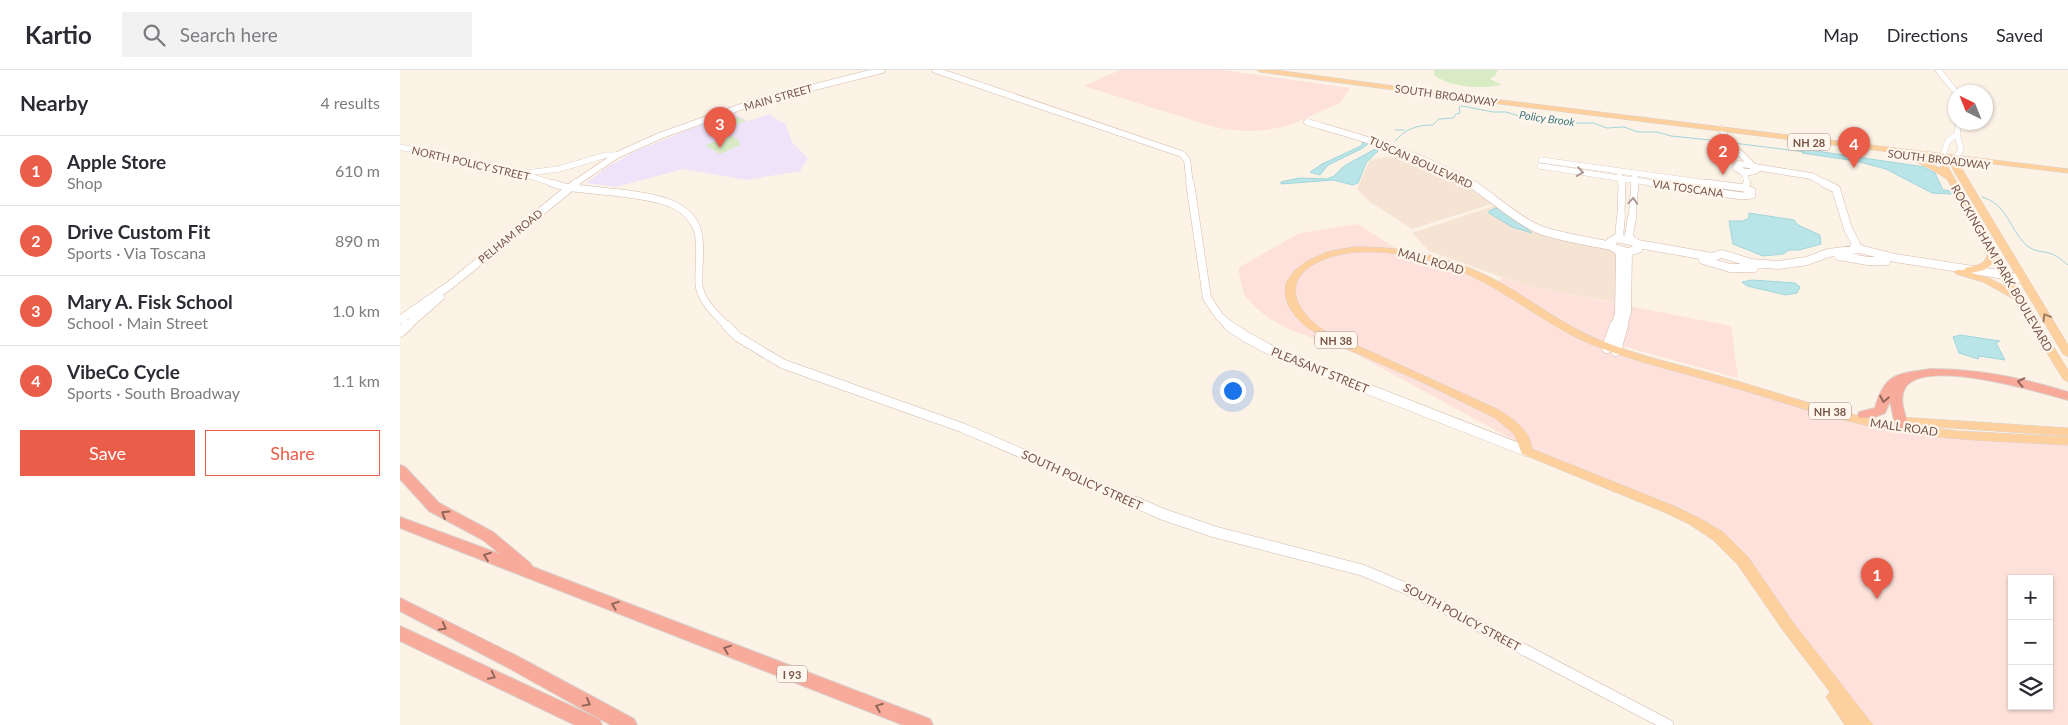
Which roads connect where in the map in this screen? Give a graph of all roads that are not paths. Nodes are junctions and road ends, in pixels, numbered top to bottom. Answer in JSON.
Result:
{"nodes":[{"id":1,"x":882,"y":70,"type":"edge"},
{"id":2,"x":935,"y":70,"type":"edge"},
{"id":3,"x":1260,"y":70,"type":"edge"},
{"id":4,"x":1938,"y":70,"type":"edge"},
{"id":5,"x":1950,"y":85,"type":"edge"},
{"id":6,"x":1309,"y":121,"type":"dead end"},
{"id":7,"x":1721,"y":129,"type":"junction"},
{"id":8,"x":1958,"y":130,"type":"edge"},
{"id":9,"x":1957,"y":134,"type":"junction"},
{"id":10,"x":400,"y":147,"type":"edge"},
{"id":11,"x":1898,"y":154,"type":"junction"},
{"id":12,"x":1944,"y":154,"type":"junction"},
{"id":13,"x":617,"y":155,"type":"junction"},
{"id":14,"x":1956,"y":159,"type":"junction"},
{"id":15,"x":1540,"y":163,"type":"dead end"},
{"id":16,"x":1981,"y":164,"type":"junction"},
{"id":17,"x":1741,"y":167,"type":"junction"},
{"id":18,"x":1754,"y":169,"type":"junction"},
{"id":19,"x":2068,"y":171,"type":"edge"},
{"id":20,"x":520,"y":173,"type":"junction"},
{"id":21,"x":1620,"y":174,"type":"junction"},
{"id":22,"x":2068,"y":175,"type":"edge"},
{"id":23,"x":1634,"y":177,"type":"junction"},
{"id":24,"x":1951,"y":179,"type":"junction"},
{"id":25,"x":1966,"y":183,"type":"junction"},
{"id":26,"x":570,"y":187,"type":"junction"},
{"id":27,"x":1744,"y":188,"type":"junction"},
{"id":28,"x":1752,"y":191,"type":"junction"},
{"id":29,"x":1620,"y":216,"type":"joint"},
{"id":30,"x":1632,"y":218,"type":"joint"},
{"id":31,"x":1849,"y":228,"type":"junction"},
{"id":32,"x":1615,"y":243,"type":"junction"},
{"id":33,"x":1636,"y":244,"type":"junction"},
{"id":34,"x":1852,"y":250,"type":"junction"},
{"id":35,"x":1628,"y":252,"type":"junction"},
{"id":36,"x":1992,"y":253,"type":"junction"},
{"id":37,"x":1874,"y":255,"type":"junction"},
{"id":38,"x":1736,"y":258,"type":"junction"},
{"id":39,"x":1713,"y":259,"type":"junction"},
{"id":40,"x":1860,"y":259,"type":"junction"},
{"id":41,"x":1738,"y":268,"type":"junction"},
{"id":42,"x":1964,"y":271,"type":"junction"},
{"id":43,"x":2006,"y":277,"type":"junction"},
{"id":44,"x":2024,"y":280,"type":"junction"},
{"id":45,"x":450,"y":285,"type":"junction"},
{"id":46,"x":2020,"y":299,"type":"junction"},
{"id":47,"x":400,"y":320,"type":"edge"},
{"id":48,"x":400,"y":332,"type":"edge"},
{"id":49,"x":1610,"y":346,"type":"junction"},
{"id":50,"x":2068,"y":354,"type":"edge"},
{"id":51,"x":1912,"y":376,"type":"junction"},
{"id":52,"x":2068,"y":379,"type":"edge"},
{"id":53,"x":2068,"y":396,"type":"edge"},
{"id":54,"x":1864,"y":415,"type":"junction"},
{"id":55,"x":1902,"y":425,"type":"junction"},
{"id":56,"x":2065,"y":431,"type":"edge"},
{"id":57,"x":2068,"y":441,"type":"edge"},
{"id":58,"x":1526,"y":451,"type":"junction"},
{"id":59,"x":400,"y":470,"type":"edge"},
{"id":60,"x":400,"y":522,"type":"edge"},
{"id":61,"x":533,"y":574,"type":"junction"},
{"id":62,"x":400,"y":604,"type":"edge"},
{"id":63,"x":1787,"y":625,"type":"junction"},
{"id":64,"x":400,"y":633,"type":"edge"},
{"id":65,"x":593,"y":725,"type":"edge"},
{"id":66,"x":628,"y":725,"type":"edge"},
{"id":67,"x":924,"y":725,"type":"edge"},
{"id":68,"x":1668,"y":725,"type":"edge"},
{"id":69,"x":1854,"y":725,"type":"edge"},
{"id":70,"x":1865,"y":725,"type":"edge"}],
"edges":[{"from":1,"to":13,"type":"main road","name":"MAIN STREET"},
{"from":2,"to":58,"type":"main road","name":"PLEASANT STREET"},
{"from":3,"to":7,"type":"main road","name":"SOUTH BROADWAY","number":"NH 28"},
{"from":4,"to":5,"type":"street"},
{"from":6,"to":32,"type":"main road","name":"TUSCAN BOULEVARD"},
{"from":7,"to":11,"type":"main road","name":"SOUTH BROADWAY","number":"NH 28"},
{"from":7,"to":12,"type":"main road","name":"SOUTH BROADWAY","number":"NH 28"},
{"from":7,"to":17,"type":"main road"},
{"from":7,"to":18,"type":"main road"},
{"from":8,"to":9,"type":"street"},
{"from":9,"to":12,"type":"street"},
{"from":9,"to":14,"type":"street"},
{"from":10,"to":20,"type":"street","name":"NORTH POLICY STREET"},
{"from":11,"to":12,"type":"main road","name":"SOUTH BROADWAY","number":"NH 28"},
{"from":11,"to":24,"type":"main road"},
{"from":12,"to":14,"type":"main road","name":"SOUTH BROADWAY","number":"NH 28"},
{"from":12,"to":24,"type":"main road","name":"ROCKINGHAM PARK BOULEVARD"},
{"from":13,"to":20,"type":"street"},
{"from":13,"to":26,"type":"main road","name":"MAIN STREET"},
{"from":14,"to":16,"type":"main road","name":"SOUTH BROADWAY","number":"NH 28"},
{"from":14,"to":19,"type":"main road","name":"SOUTH BROADWAY","number":"NH 28"},
{"from":14,"to":25,"type":"main road","name":"ROCKINGHAM PARK BOULEVARD"},
{"from":15,"to":21,"type":"street","name":"VIA TOSCANA"},
{"from":16,"to":22,"type":"main road","name":"SOUTH BROADWAY","number":"NH 28"},
{"from":16,"to":25,"type":"main road"},
{"from":17,"to":18,"type":"main road"},
{"from":17,"to":27,"type":"street"},
{"from":18,"to":28,"type":"street"},
{"from":18,"to":31,"type":"main road"},
{"from":20,"to":26,"type":"street","name":"NORTH POLICY STREET"},
{"from":21,"to":23,"type":"street","name":"VIA TOSCANA"},
{"from":21,"to":29,"type":"street"},
{"from":23,"to":27,"type":"street","name":"VIA TOSCANA"},
{"from":23,"to":28,"type":"street","name":"VIA TOSCANA"},
{"from":30,"to":23,"type":"street","one_way":true},
{"from":24,"to":36,"type":"main road","name":"ROCKINGHAM PARK BOULEVARD"},
{"from":25,"to":44,"type":"main road","name":"ROCKINGHAM PARK BOULEVARD"},
{"from":26,"to":45,"type":"main road","name":"PELHAM ROAD"},
{"from":26,"to":68,"type":"street","name":"SOUTH POLICY STREET"},
{"from":27,"to":28,"type":"street","name":"VIA TOSCANA"},
{"from":29,"to":32,"type":"main road"},
{"from":30,"to":33,"type":"main road"},
{"from":31,"to":34,"type":"main road"},
{"from":31,"to":37,"type":"main road"},
{"from":32,"to":33,"type":"main road"},
{"from":32,"to":35,"type":"main road"},
{"from":32,"to":49,"type":"main road"},
{"from":33,"to":35,"type":"main road"},
{"from":33,"to":39,"type":"main road"},
{"from":34,"to":37,"type":"main road"},
{"from":34,"to":38,"type":"main road"},
{"from":34,"to":40,"type":"main road"},
{"from":35,"to":49,"type":"main road"},
{"from":36,"to":42,"type":"main road"},
{"from":36,"to":43,"type":"main road","name":"ROCKINGHAM PARK BOULEVARD"},
{"from":37,"to":40,"type":"main road"},
{"from":37,"to":42,"type":"main road"},
{"from":38,"to":39,"type":"main road"},
{"from":38,"to":41,"type":"main road"},
{"from":39,"to":41,"type":"main road"},
{"from":40,"to":41,"type":"main road"},
{"from":42,"to":43,"type":"main road"},
{"from":42,"to":46,"type":"main road"},
{"from":43,"to":44,"type":"main road"},
{"from":43,"to":46,"type":"main road","name":"ROCKINGHAM PARK BOULEVARD"},
{"from":50,"to":44,"type":"main road","name":"ROCKINGHAM PARK BOULEVARD","one_way":true},
{"from":45,"to":47,"type":"main road","name":"PELHAM ROAD"},
{"from":45,"to":48,"type":"main road","name":"PELHAM ROAD"},
{"from":46,"to":52,"type":"main road","name":"ROCKINGHAM PARK BOULEVARD"},
{"from":49,"to":54,"type":"main road","name":"MALL ROAD","number":"NH 38"},
{"from":49,"to":55,"type":"main road","name":"MALL ROAD","number":"NH 38"},
{"from":49,"to":58,"type":"main road","name":"MALL ROAD","number":"NH 38"},
{"from":53,"to":51,"type":"highway","one_way":true},
{"from":51,"to":54,"type":"highway","one_way":true},
{"from":51,"to":55,"type":"highway"},
{"from":54,"to":55,"type":"main road","name":"MALL ROAD","number":"NH 38"},
{"from":55,"to":56,"type":"main road","name":"MALL ROAD","number":"NH 38"},
{"from":55,"to":57,"type":"main road","name":"MALL ROAD","number":"NH 38"},
{"from":58,"to":63,"type":"main road","name":"PLEASANT STREET"},
{"from":61,"to":59,"type":"highway","one_way":true},
{"from":61,"to":60,"type":"highway","number":"I 93","one_way":true},
{"from":67,"to":61,"type":"highway","number":"I 93","one_way":true},
{"from":62,"to":66,"type":"highway","one_way":true},
{"from":63,"to":69,"type":"main road","name":"PLEASANT STREET"},
{"from":63,"to":70,"type":"main road","name":"PLEASANT STREET"},
{"from":64,"to":65,"type":"highway","one_way":true}]}
